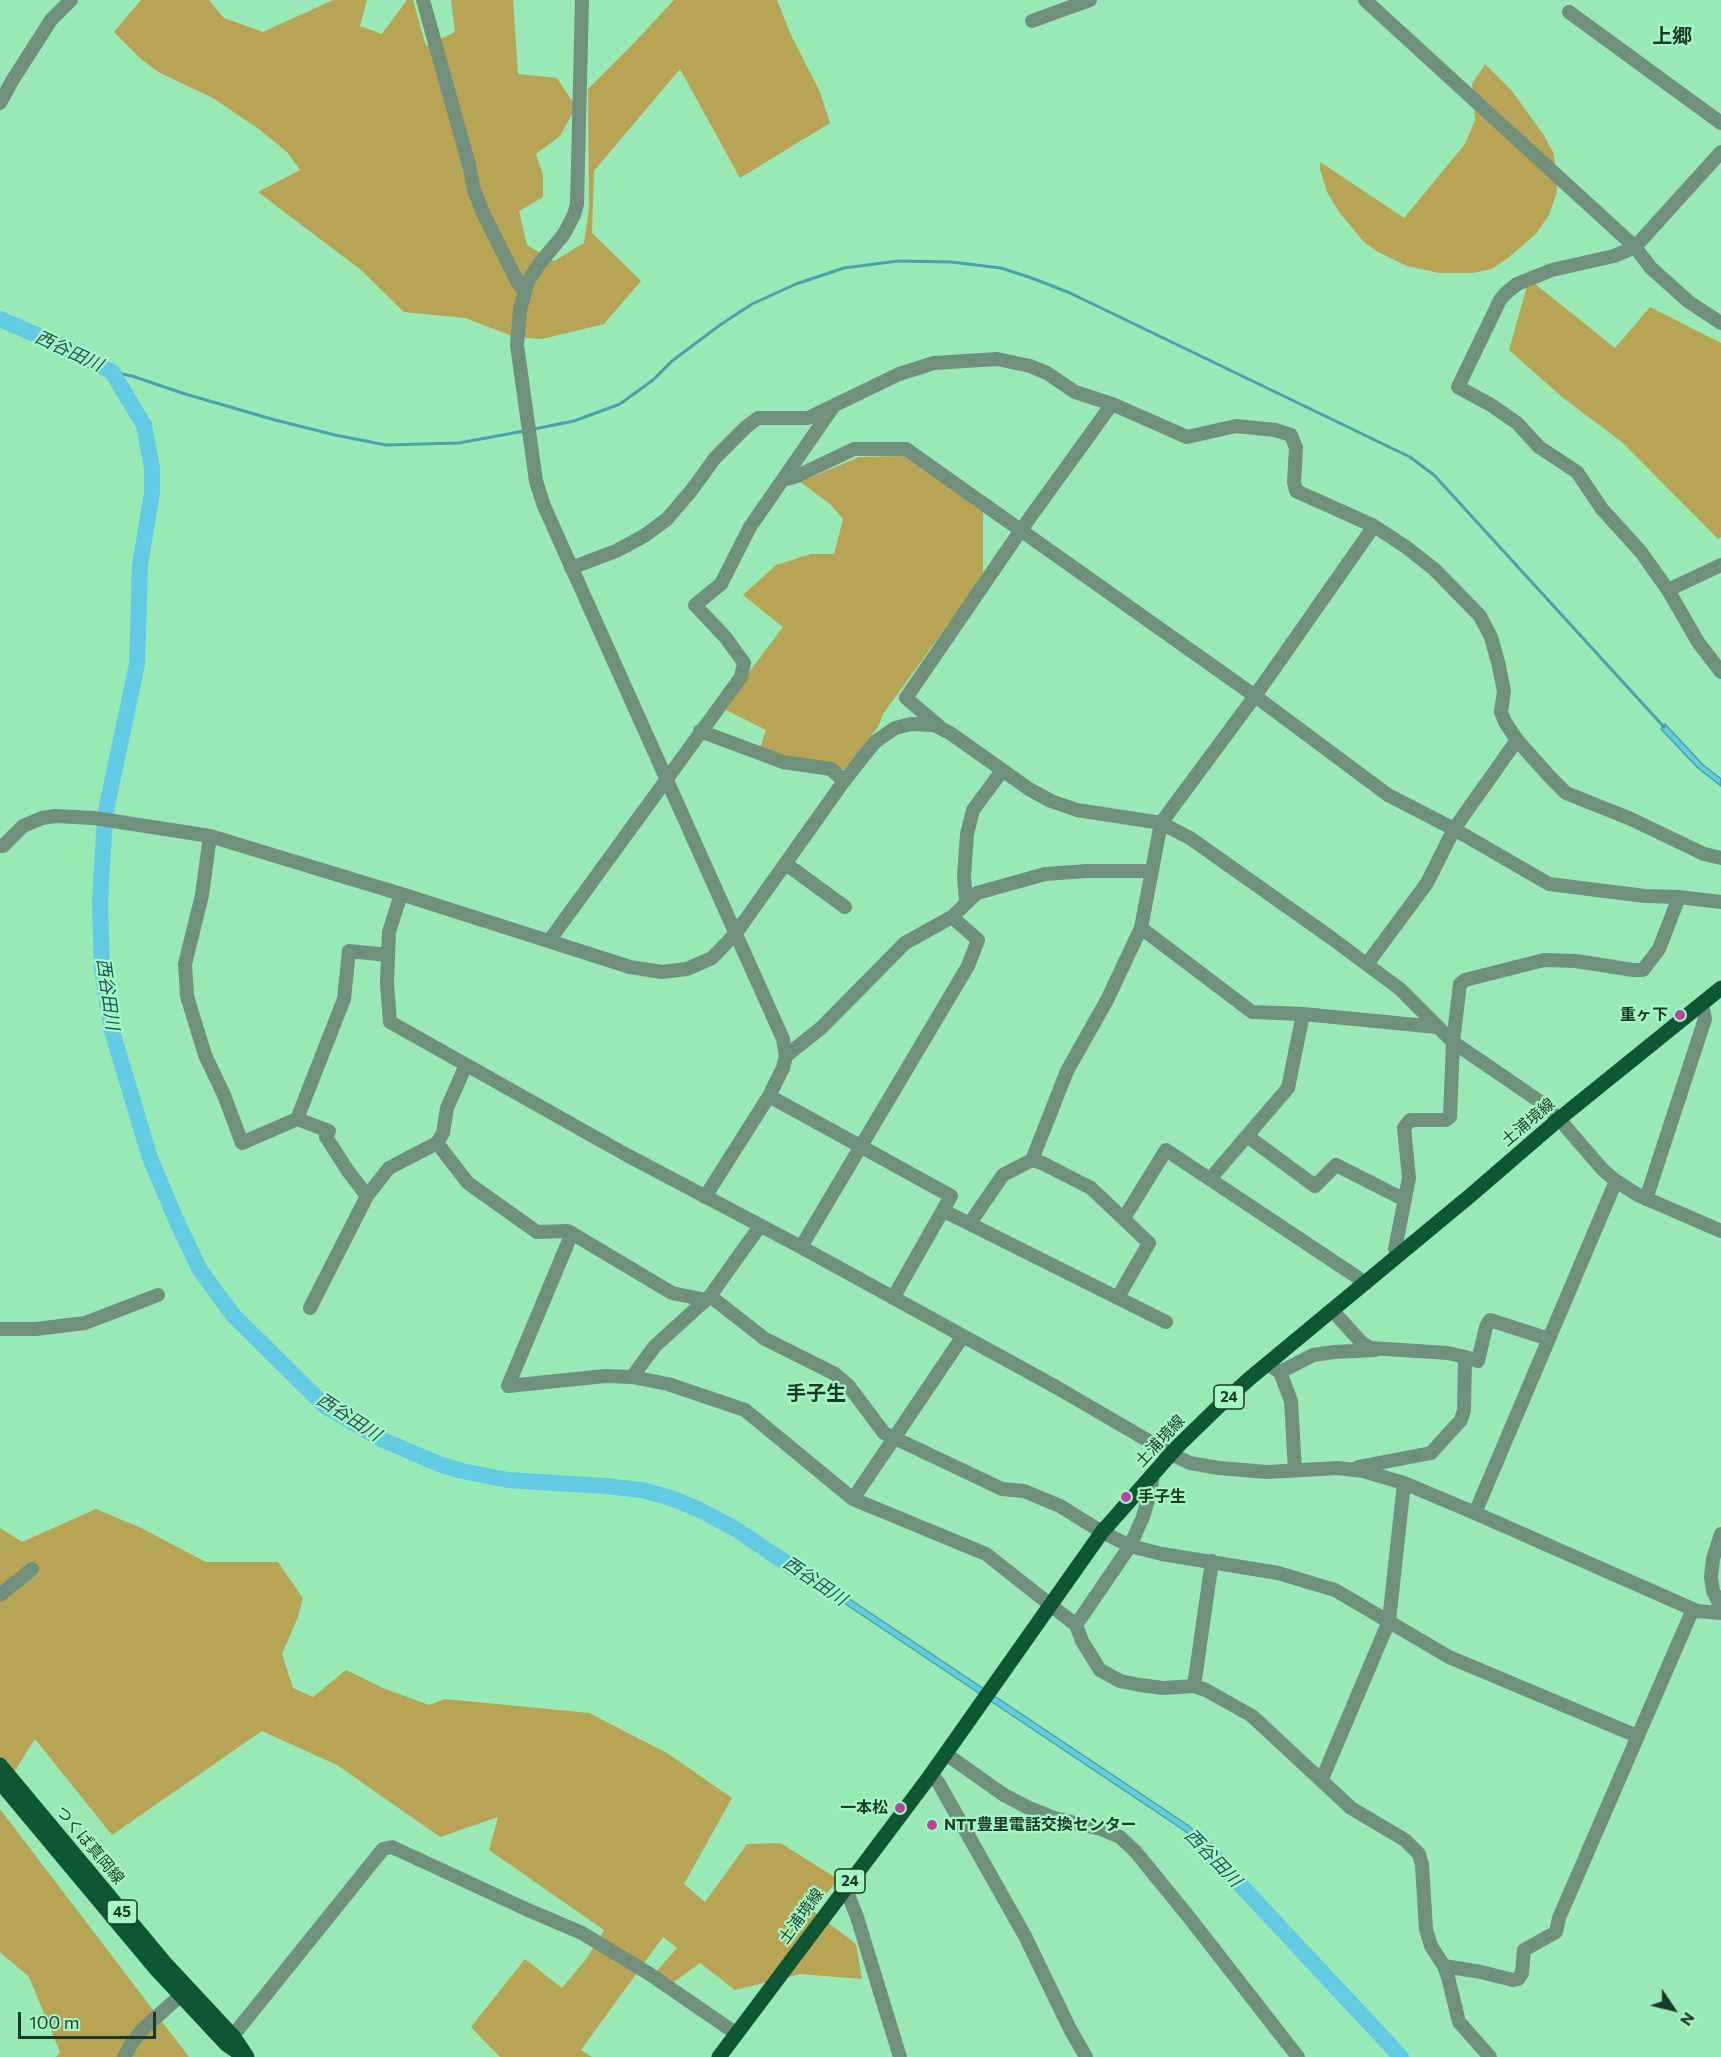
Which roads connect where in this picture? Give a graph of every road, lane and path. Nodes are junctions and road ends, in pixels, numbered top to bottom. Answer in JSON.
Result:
{"nodes":[{"id":1,"x":71,"y":0,"type":"edge"},
{"id":2,"x":423,"y":0,"type":"edge"},
{"id":3,"x":582,"y":0,"type":"edge"},
{"id":4,"x":1090,"y":0,"type":"edge"},
{"id":5,"x":1365,"y":0,"type":"edge"},
{"id":6,"x":1569,"y":12,"type":"dead end"},
{"id":7,"x":1032,"y":21,"type":"dead end"},
{"id":8,"x":0,"y":103,"type":"edge"},
{"id":9,"x":1721,"y":123,"type":"edge"},
{"id":10,"x":1721,"y":152,"type":"edge"},
{"id":11,"x":1635,"y":247,"type":"junction"},
{"id":12,"x":525,"y":292,"type":"junction"},
{"id":13,"x":1721,"y":323,"type":"edge"},
{"id":14,"x":1112,"y":404,"type":"junction"},
{"id":15,"x":835,"y":406,"type":"junction"},
{"id":16,"x":783,"y":480,"type":"junction"},
{"id":17,"x":1374,"y":526,"type":"junction"},
{"id":18,"x":1021,"y":530,"type":"junction"},
{"id":19,"x":1721,"y":565,"type":"edge"},
{"id":20,"x":570,"y":568,"type":"junction"},
{"id":21,"x":1668,"y":591,"type":"junction"},
{"id":22,"x":1721,"y":672,"type":"edge"},
{"id":23,"x":1255,"y":696,"type":"junction"},
{"id":24,"x":942,"y":728,"type":"junction"},
{"id":25,"x":700,"y":731,"type":"junction"},
{"id":26,"x":1517,"y":740,"type":"junction"},
{"id":27,"x":1002,"y":771,"type":"junction"},
{"id":28,"x":666,"y":777,"type":"junction"},
{"id":29,"x":844,"y":781,"type":"junction"},
{"id":30,"x":1161,"y":823,"type":"junction"},
{"id":31,"x":1454,"y":829,"type":"junction"},
{"id":32,"x":210,"y":836,"type":"junction"},
{"id":33,"x":0,"y":846,"type":"edge"},
{"id":34,"x":1721,"y":858,"type":"edge"},
{"id":35,"x":786,"y":864,"type":"junction"},
{"id":36,"x":1152,"y":871,"type":"junction"},
{"id":37,"x":401,"y":894,"type":"junction"},
{"id":38,"x":1680,"y":897,"type":"junction"},
{"id":39,"x":966,"y":901,"type":"junction"},
{"id":40,"x":1721,"y":902,"type":"edge"},
{"id":41,"x":845,"y":907,"type":"dead end"},
{"id":42,"x":952,"y":917,"type":"junction"},
{"id":43,"x":1141,"y":927,"type":"junction"},
{"id":44,"x":736,"y":933,"type":"junction"},
{"id":45,"x":549,"y":941,"type":"junction"},
{"id":46,"x":388,"y":955,"type":"junction"},
{"id":47,"x":1367,"y":964,"type":"junction"},
{"id":48,"x":1721,"y":988,"type":"edge"},
{"id":49,"x":1702,"y":1004,"type":"junction"},
{"id":50,"x":1303,"y":1014,"type":"junction"},
{"id":51,"x":1437,"y":1027,"type":"junction"},
{"id":52,"x":1453,"y":1042,"type":"junction"},
{"id":53,"x":786,"y":1056,"type":"junction"},
{"id":54,"x":466,"y":1065,"type":"junction"},
{"id":55,"x":770,"y":1096,"type":"junction"},
{"id":56,"x":297,"y":1119,"type":"junction"},
{"id":57,"x":1559,"y":1119,"type":"junction"},
{"id":58,"x":1247,"y":1136,"type":"junction"},
{"id":59,"x":437,"y":1143,"type":"junction"},
{"id":60,"x":862,"y":1147,"type":"junction"},
{"id":61,"x":1032,"y":1160,"type":"junction"},
{"id":62,"x":1210,"y":1179,"type":"junction"},
{"id":63,"x":1616,"y":1181,"type":"junction"},
{"id":64,"x":367,"y":1196,"type":"junction"},
{"id":65,"x":705,"y":1197,"type":"junction"},
{"id":66,"x":1646,"y":1199,"type":"junction"},
{"id":67,"x":1405,"y":1200,"type":"junction"},
{"id":68,"x":944,"y":1211,"type":"junction"},
{"id":69,"x":1124,"y":1218,"type":"junction"},
{"id":70,"x":970,"y":1223,"type":"junction"},
{"id":71,"x":760,"y":1226,"type":"junction"},
{"id":72,"x":1721,"y":1231,"type":"edge"},
{"id":73,"x":572,"y":1233,"type":"junction"},
{"id":74,"x":801,"y":1247,"type":"junction"},
{"id":75,"x":1399,"y":1255,"type":"junction"},
{"id":76,"x":1366,"y":1283,"type":"junction"},
{"id":77,"x":158,"y":1295,"type":"dead end"},
{"id":78,"x":1118,"y":1297,"type":"junction"},
{"id":79,"x":708,"y":1298,"type":"junction"},
{"id":80,"x":893,"y":1298,"type":"junction"},
{"id":81,"x":310,"y":1308,"type":"dead end"},
{"id":82,"x":1332,"y":1310,"type":"junction"},
{"id":83,"x":1166,"y":1322,"type":"dead end"},
{"id":84,"x":0,"y":1329,"type":"edge"},
{"id":85,"x":963,"y":1336,"type":"junction"},
{"id":86,"x":1549,"y":1339,"type":"junction"},
{"id":87,"x":1376,"y":1350,"type":"junction"},
{"id":88,"x":1465,"y":1357,"type":"junction"},
{"id":89,"x":1273,"y":1368,"type":"junction"},
{"id":90,"x":632,"y":1377,"type":"junction"},
{"id":91,"x":894,"y":1438,"type":"junction"},
{"id":92,"x":1171,"y":1454,"type":"junction"},
{"id":93,"x":1295,"y":1470,"type":"junction"},
{"id":94,"x":1354,"y":1470,"type":"junction"},
{"id":95,"x":1153,"y":1474,"type":"junction"},
{"id":96,"x":1404,"y":1483,"type":"junction"},
{"id":97,"x":853,"y":1499,"type":"junction"},
{"id":98,"x":1475,"y":1513,"type":"junction"},
{"id":99,"x":1102,"y":1532,"type":"junction"},
{"id":100,"x":1721,"y":1534,"type":"edge"},
{"id":101,"x":1130,"y":1546,"type":"junction"},
{"id":102,"x":1212,"y":1561,"type":"junction"},
{"id":103,"x":32,"y":1569,"type":"dead end"},
{"id":104,"x":0,"y":1595,"type":"edge"},
{"id":105,"x":1050,"y":1604,"type":"junction"},
{"id":106,"x":1721,"y":1607,"type":"edge"},
{"id":107,"x":1693,"y":1609,"type":"junction"},
{"id":108,"x":1721,"y":1612,"type":"edge"},
{"id":109,"x":1389,"y":1621,"type":"junction"},
{"id":110,"x":1076,"y":1625,"type":"junction"},
{"id":111,"x":1194,"y":1686,"type":"junction"},
{"id":112,"x":1636,"y":1736,"type":"junction"},
{"id":113,"x":946,"y":1754,"type":"junction"},
{"id":114,"x":0,"y":1765,"type":"edge"},
{"id":115,"x":931,"y":1774,"type":"junction"},
{"id":116,"x":1322,"y":1779,"type":"junction"},
{"id":117,"x":0,"y":1782,"type":"edge"},
{"id":118,"x":843,"y":1890,"type":"junction"},
{"id":119,"x":1444,"y":1966,"type":"junction"},
{"id":120,"x":180,"y":1996,"type":"junction"},
{"id":121,"x":737,"y":2034,"type":"junction"},
{"id":122,"x":229,"y":2040,"type":"junction"},
{"id":123,"x":124,"y":2057,"type":"edge"},
{"id":124,"x":246,"y":2057,"type":"edge"},
{"id":125,"x":719,"y":2057,"type":"edge"},
{"id":126,"x":900,"y":2057,"type":"edge"},
{"id":127,"x":1086,"y":2057,"type":"edge"},
{"id":128,"x":1298,"y":2057,"type":"edge"},
{"id":129,"x":1490,"y":2057,"type":"edge"}],
"edges":[{"from":1,"to":8,"type":"street"},
{"from":2,"to":12,"type":"street"},
{"from":3,"to":12,"type":"street"},
{"from":4,"to":7,"type":"street"},
{"from":5,"to":11,"type":"street"},
{"from":6,"to":9,"type":"street"},
{"from":10,"to":11,"type":"street"},
{"from":11,"to":13,"type":"street"},
{"from":11,"to":21,"type":"street"},
{"from":12,"to":20,"type":"street"},
{"from":14,"to":15,"type":"street"},
{"from":14,"to":17,"type":"street"},
{"from":14,"to":18,"type":"street"},
{"from":15,"to":16,"type":"street"},
{"from":15,"to":20,"type":"street"},
{"from":16,"to":18,"type":"street"},
{"from":16,"to":25,"type":"street"},
{"from":17,"to":23,"type":"street"},
{"from":17,"to":26,"type":"street"},
{"from":18,"to":23,"type":"street"},
{"from":18,"to":24,"type":"street"},
{"from":19,"to":21,"type":"street"},
{"from":20,"to":28,"type":"street"},
{"from":21,"to":22,"type":"street"},
{"from":23,"to":30,"type":"street"},
{"from":23,"to":31,"type":"street"},
{"from":24,"to":27,"type":"street"},
{"from":24,"to":29,"type":"street"},
{"from":25,"to":28,"type":"street"},
{"from":25,"to":29,"type":"street"},
{"from":26,"to":31,"type":"street"},
{"from":26,"to":34,"type":"street"},
{"from":27,"to":30,"type":"street"},
{"from":27,"to":39,"type":"street"},
{"from":28,"to":44,"type":"street"},
{"from":28,"to":45,"type":"street"},
{"from":29,"to":35,"type":"street"},
{"from":30,"to":36,"type":"street"},
{"from":30,"to":47,"type":"street"},
{"from":31,"to":38,"type":"street"},
{"from":31,"to":47,"type":"street"},
{"from":32,"to":33,"type":"street"},
{"from":32,"to":37,"type":"street"},
{"from":32,"to":56,"type":"street"},
{"from":35,"to":41,"type":"street"},
{"from":35,"to":44,"type":"street"},
{"from":36,"to":39,"type":"street"},
{"from":36,"to":43,"type":"street"},
{"from":37,"to":45,"type":"street"},
{"from":37,"to":46,"type":"street"},
{"from":38,"to":40,"type":"street"},
{"from":38,"to":52,"type":"street"},
{"from":39,"to":42,"type":"street"},
{"from":42,"to":53,"type":"street"},
{"from":42,"to":60,"type":"street"},
{"from":43,"to":50,"type":"street"},
{"from":43,"to":61,"type":"street"},
{"from":44,"to":45,"type":"street"},
{"from":44,"to":53,"type":"street"},
{"from":46,"to":54,"type":"street"},
{"from":46,"to":56,"type":"street"},
{"from":47,"to":51,"type":"street"},
{"from":48,"to":49,"type":"main road","name":"土浦境線","number":"24"},
{"from":49,"to":57,"type":"main road","name":"土浦境線","number":"24"},
{"from":49,"to":66,"type":"street"},
{"from":50,"to":51,"type":"street"},
{"from":50,"to":58,"type":"street"},
{"from":51,"to":52,"type":"street"},
{"from":52,"to":57,"type":"street"},
{"from":52,"to":67,"type":"street"},
{"from":53,"to":55,"type":"street"},
{"from":54,"to":59,"type":"street"},
{"from":54,"to":65,"type":"street"},
{"from":55,"to":60,"type":"street"},
{"from":55,"to":65,"type":"street"},
{"from":56,"to":64,"type":"street"},
{"from":57,"to":63,"type":"street"},
{"from":57,"to":75,"type":"main road","name":"土浦境線","number":"24"},
{"from":58,"to":62,"type":"street"},
{"from":58,"to":67,"type":"street"},
{"from":59,"to":64,"type":"street"},
{"from":59,"to":73,"type":"street"},
{"from":60,"to":68,"type":"street"},
{"from":60,"to":74,"type":"street"},
{"from":61,"to":69,"type":"street"},
{"from":61,"to":70,"type":"street"},
{"from":62,"to":69,"type":"street"},
{"from":62,"to":76,"type":"street"},
{"from":63,"to":66,"type":"street"},
{"from":63,"to":86,"type":"street"},
{"from":64,"to":81,"type":"street"},
{"from":65,"to":71,"type":"street"},
{"from":66,"to":72,"type":"street"},
{"from":67,"to":75,"type":"street"},
{"from":68,"to":70,"type":"street"},
{"from":68,"to":80,"type":"street"},
{"from":69,"to":78,"type":"street"},
{"from":70,"to":78,"type":"street"},
{"from":71,"to":74,"type":"street"},
{"from":71,"to":79,"type":"street"},
{"from":73,"to":79,"type":"street"},
{"from":73,"to":90,"type":"street"},
{"from":74,"to":80,"type":"street"},
{"from":75,"to":76,"type":"main road","name":"土浦境線","number":"24"},
{"from":76,"to":82,"type":"main road","name":"土浦境線","number":"24"},
{"from":77,"to":84,"type":"street"},
{"from":78,"to":83,"type":"street"},
{"from":79,"to":90,"type":"street"},
{"from":79,"to":91,"type":"street"},
{"from":80,"to":85,"type":"street"},
{"from":82,"to":87,"type":"street"},
{"from":82,"to":89,"type":"main road","name":"土浦境線","number":"24"},
{"from":85,"to":91,"type":"street"},
{"from":85,"to":92,"type":"street"},
{"from":86,"to":88,"type":"street"},
{"from":86,"to":98,"type":"street"},
{"from":87,"to":88,"type":"street"},
{"from":87,"to":89,"type":"street"},
{"from":88,"to":94,"type":"street"},
{"from":89,"to":92,"type":"main road","name":"土浦境線","number":"24"},
{"from":89,"to":93,"type":"street"},
{"from":90,"to":97,"type":"street"},
{"from":91,"to":97,"type":"street"},
{"from":91,"to":99,"type":"street"},
{"from":92,"to":93,"type":"street"},
{"from":92,"to":95,"type":"main road","name":"土浦境線","number":"24"},
{"from":93,"to":94,"type":"street"},
{"from":94,"to":96,"type":"street"},
{"from":95,"to":99,"type":"main road","name":"土浦境線","number":"24"},
{"from":95,"to":101,"type":"street"},
{"from":96,"to":98,"type":"street"},
{"from":96,"to":109,"type":"street"},
{"from":97,"to":105,"type":"street"},
{"from":98,"to":107,"type":"street"},
{"from":99,"to":101,"type":"street"},
{"from":99,"to":105,"type":"main road","name":"土浦境線","number":"24"},
{"from":100,"to":106,"type":"street"},
{"from":101,"to":102,"type":"street"},
{"from":101,"to":110,"type":"street"},
{"from":102,"to":109,"type":"street"},
{"from":102,"to":111,"type":"street"},
{"from":103,"to":104,"type":"street"},
{"from":105,"to":110,"type":"street"},
{"from":105,"to":113,"type":"main road","name":"土浦境線","number":"24"},
{"from":107,"to":108,"type":"street"},
{"from":107,"to":112,"type":"street"},
{"from":109,"to":112,"type":"street"},
{"from":109,"to":116,"type":"street"},
{"from":110,"to":111,"type":"street"},
{"from":111,"to":116,"type":"street"},
{"from":112,"to":119,"type":"street"},
{"from":113,"to":115,"type":"main road","name":"土浦境線","number":"24"},
{"from":113,"to":128,"type":"street"},
{"from":114,"to":122,"type":"main road","name":"つくば真岡線","number":"45"},
{"from":115,"to":118,"type":"main road","name":"土浦境線","number":"24"},
{"from":115,"to":127,"type":"street"},
{"from":116,"to":119,"type":"street"},
{"from":117,"to":120,"type":"main road","name":"つくば真岡線","number":"45"},
{"from":118,"to":121,"type":"main road","name":"土浦境線","number":"24"},
{"from":118,"to":126,"type":"street"},
{"from":119,"to":129,"type":"street"},
{"from":120,"to":122,"type":"main road","name":"つくば真岡線","number":"45"},
{"from":120,"to":123,"type":"street"},
{"from":121,"to":122,"type":"street"},
{"from":121,"to":125,"type":"main road","name":"土浦境線","number":"24"},
{"from":122,"to":124,"type":"main road","name":"つくば真岡線","number":"45"}]}
